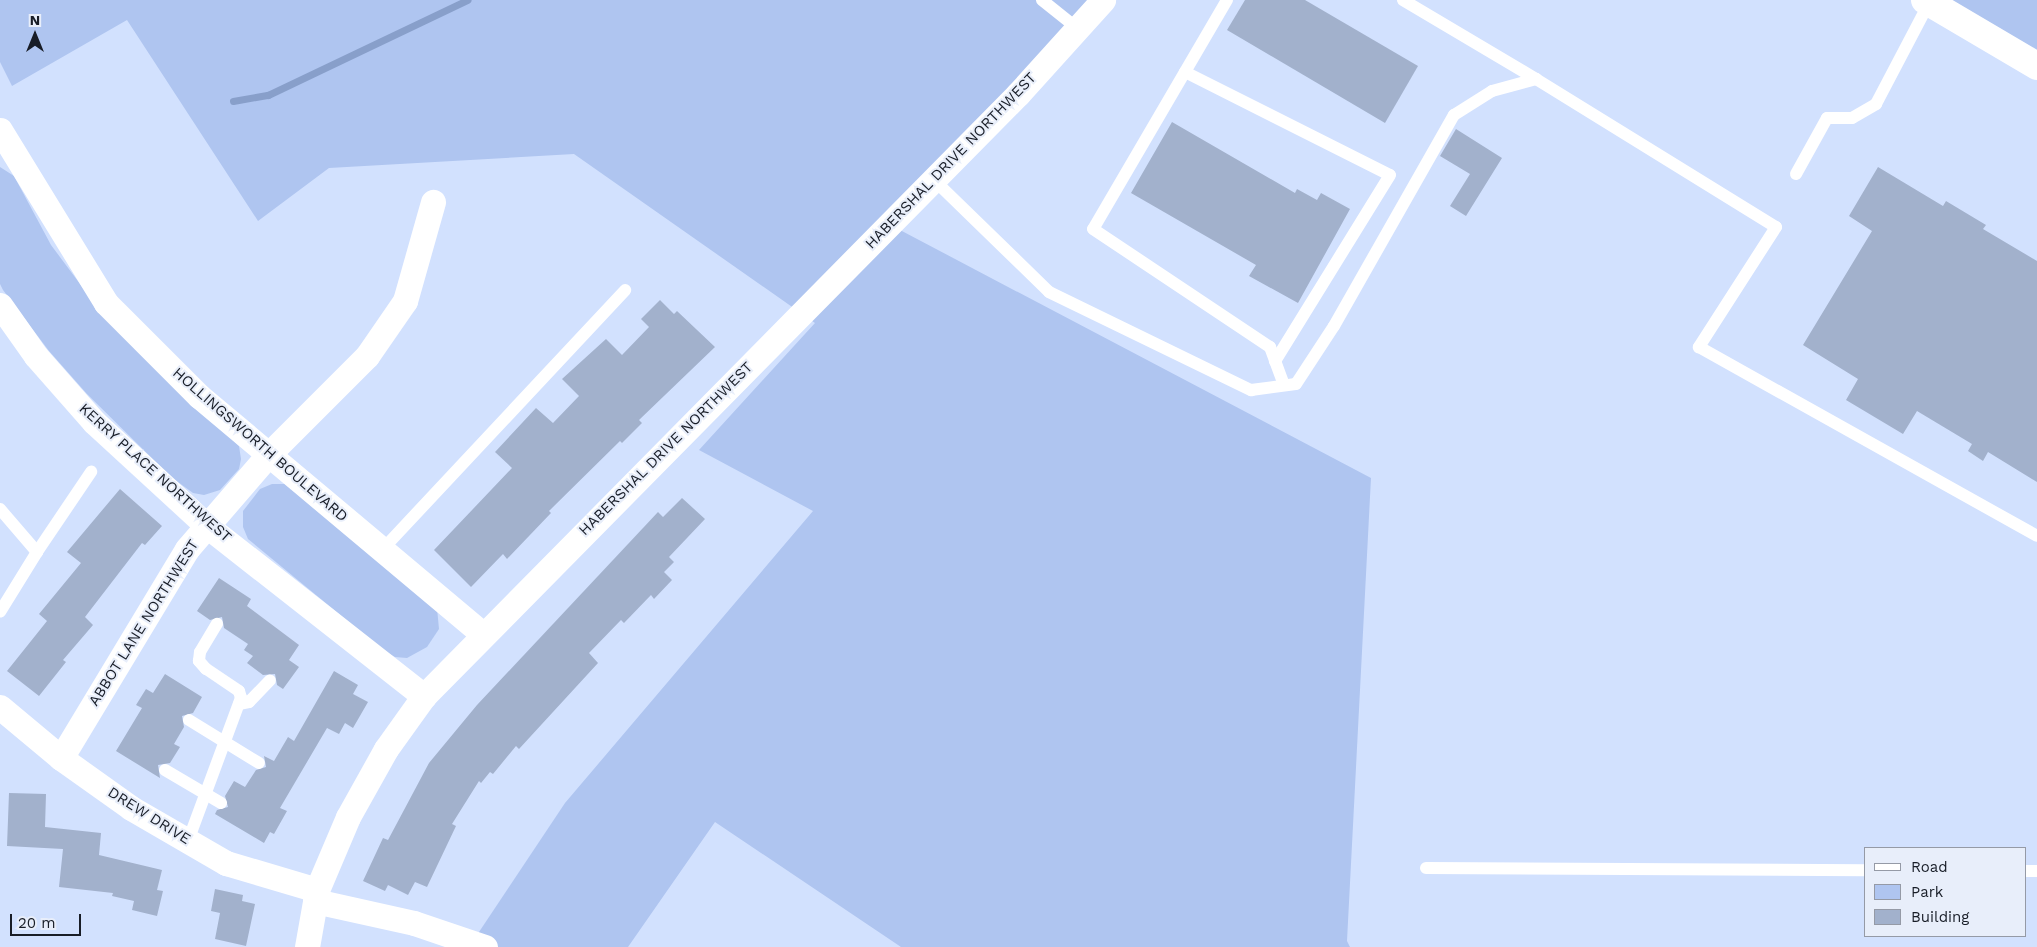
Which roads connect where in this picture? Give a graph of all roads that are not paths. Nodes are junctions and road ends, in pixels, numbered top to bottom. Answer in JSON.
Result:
{"nodes":[{"id":1,"x":1042,"y":0,"type":"edge"},
{"id":2,"x":1102,"y":0,"type":"edge"},
{"id":3,"x":1227,"y":0,"type":"edge"},
{"id":4,"x":1403,"y":0,"type":"edge"},
{"id":5,"x":1927,"y":1,"type":"edge"},
{"id":6,"x":1077,"y":28,"type":"junction"},
{"id":7,"x":2037,"y":66,"type":"edge"},
{"id":8,"x":1184,"y":72,"type":"junction"},
{"id":9,"x":1536,"y":79,"type":"junction"},
{"id":10,"x":2,"y":138,"type":"edge"},
{"id":11,"x":1796,"y":174,"type":"dead end"},
{"id":12,"x":933,"y":179,"type":"junction"},
{"id":13,"x":433,"y":202,"type":"dead end"},
{"id":14,"x":625,"y":290,"type":"dead end"},
{"id":15,"x":0,"y":305,"type":"edge"},
{"id":16,"x":1275,"y":361,"type":"junction"},
{"id":17,"x":1284,"y":385,"type":"junction"},
{"id":18,"x":268,"y":455,"type":"junction"},
{"id":19,"x":92,"y":472,"type":"dead end"},
{"id":20,"x":0,"y":508,"type":"edge"},
{"id":21,"x":207,"y":526,"type":"junction"},
{"id":22,"x":2037,"y":536,"type":"edge"},
{"id":23,"x":382,"y":550,"type":"junction"},
{"id":24,"x":38,"y":552,"type":"junction"},
{"id":25,"x":0,"y":612,"type":"edge"},
{"id":26,"x":217,"y":624,"type":"dead end"},
{"id":27,"x":484,"y":634,"type":"junction"},
{"id":28,"x":270,"y":680,"type":"dead end"},
{"id":29,"x":424,"y":696,"type":"junction"},
{"id":30,"x":239,"y":704,"type":"junction"},
{"id":31,"x":0,"y":707,"type":"edge"},
{"id":32,"x":189,"y":720,"type":"dead end"},
{"id":33,"x":224,"y":742,"type":"junction"},
{"id":34,"x":61,"y":758,"type":"junction"},
{"id":35,"x":260,"y":764,"type":"dead end"},
{"id":36,"x":166,"y":770,"type":"dead end"},
{"id":37,"x":204,"y":793,"type":"junction"},
{"id":38,"x":221,"y":803,"type":"dead end"},
{"id":39,"x":188,"y":841,"type":"junction"},
{"id":40,"x":1426,"y":868,"type":"dead end"},
{"id":41,"x":1864,"y":870,"type":"edge"},
{"id":42,"x":316,"y":895,"type":"junction"},
{"id":43,"x":307,"y":947,"type":"edge"},
{"id":44,"x":485,"y":947,"type":"edge"}],
"edges":[{"from":1,"to":6,"type":"lane"},
{"from":2,"to":6,"type":"street","name":"HABERSHAL DRIVE NORTHWEST"},
{"from":3,"to":8,"type":"lane"},
{"from":4,"to":9,"type":"lane"},
{"from":5,"to":7,"type":"street"},
{"from":5,"to":11,"type":"lane"},
{"from":6,"to":12,"type":"street","name":"HABERSHAL DRIVE NORTHWEST"},
{"from":8,"to":16,"type":"lane"},
{"from":8,"to":16,"type":"lane"},
{"from":9,"to":17,"type":"lane"},
{"from":9,"to":22,"type":"lane"},
{"from":10,"to":18,"type":"street","name":"HOLLINGSWORTH BOULEVARD"},
{"from":12,"to":17,"type":"lane"},
{"from":12,"to":27,"type":"street","name":"HABERSHAL DRIVE NORTHWEST"},
{"from":13,"to":18,"type":"street","name":"ABBOT LANE NORTHWEST"},
{"from":14,"to":23,"type":"lane"},
{"from":15,"to":21,"type":"street","name":"KERRY PLACE NORTHWEST"},
{"from":16,"to":17,"type":"lane"},
{"from":18,"to":21,"type":"street","name":"ABBOT LANE NORTHWEST"},
{"from":18,"to":23,"type":"street","name":"HOLLINGSWORTH BOULEVARD"},
{"from":19,"to":24,"type":"lane"},
{"from":20,"to":24,"type":"lane"},
{"from":21,"to":29,"type":"street","name":"KERRY PLACE NORTHWEST"},
{"from":21,"to":34,"type":"street","name":"ABBOT LANE NORTHWEST"},
{"from":23,"to":27,"type":"street","name":"HOLLINGSWORTH BOULEVARD"},
{"from":24,"to":25,"type":"lane"},
{"from":26,"to":30,"type":"lane"},
{"from":27,"to":29,"type":"street","name":"HABERSHAL DRIVE NORTHWEST"},
{"from":28,"to":30,"type":"lane"},
{"from":29,"to":42,"type":"street","name":"HABERSHAL DRIVE NORTHWEST"},
{"from":30,"to":33,"type":"lane"},
{"from":31,"to":34,"type":"street","name":"DREW DRIVE"},
{"from":32,"to":33,"type":"lane"},
{"from":33,"to":35,"type":"lane"},
{"from":33,"to":37,"type":"lane"},
{"from":34,"to":39,"type":"street","name":"DREW DRIVE"},
{"from":36,"to":37,"type":"lane"},
{"from":37,"to":38,"type":"lane"},
{"from":37,"to":39,"type":"lane"},
{"from":39,"to":42,"type":"street","name":"DREW DRIVE"},
{"from":40,"to":41,"type":"lane"},
{"from":42,"to":43,"type":"street","name":"HABERSHAL DRIVE NORTHWEST"},
{"from":42,"to":44,"type":"street","name":"DREW DRIVE"}]}
